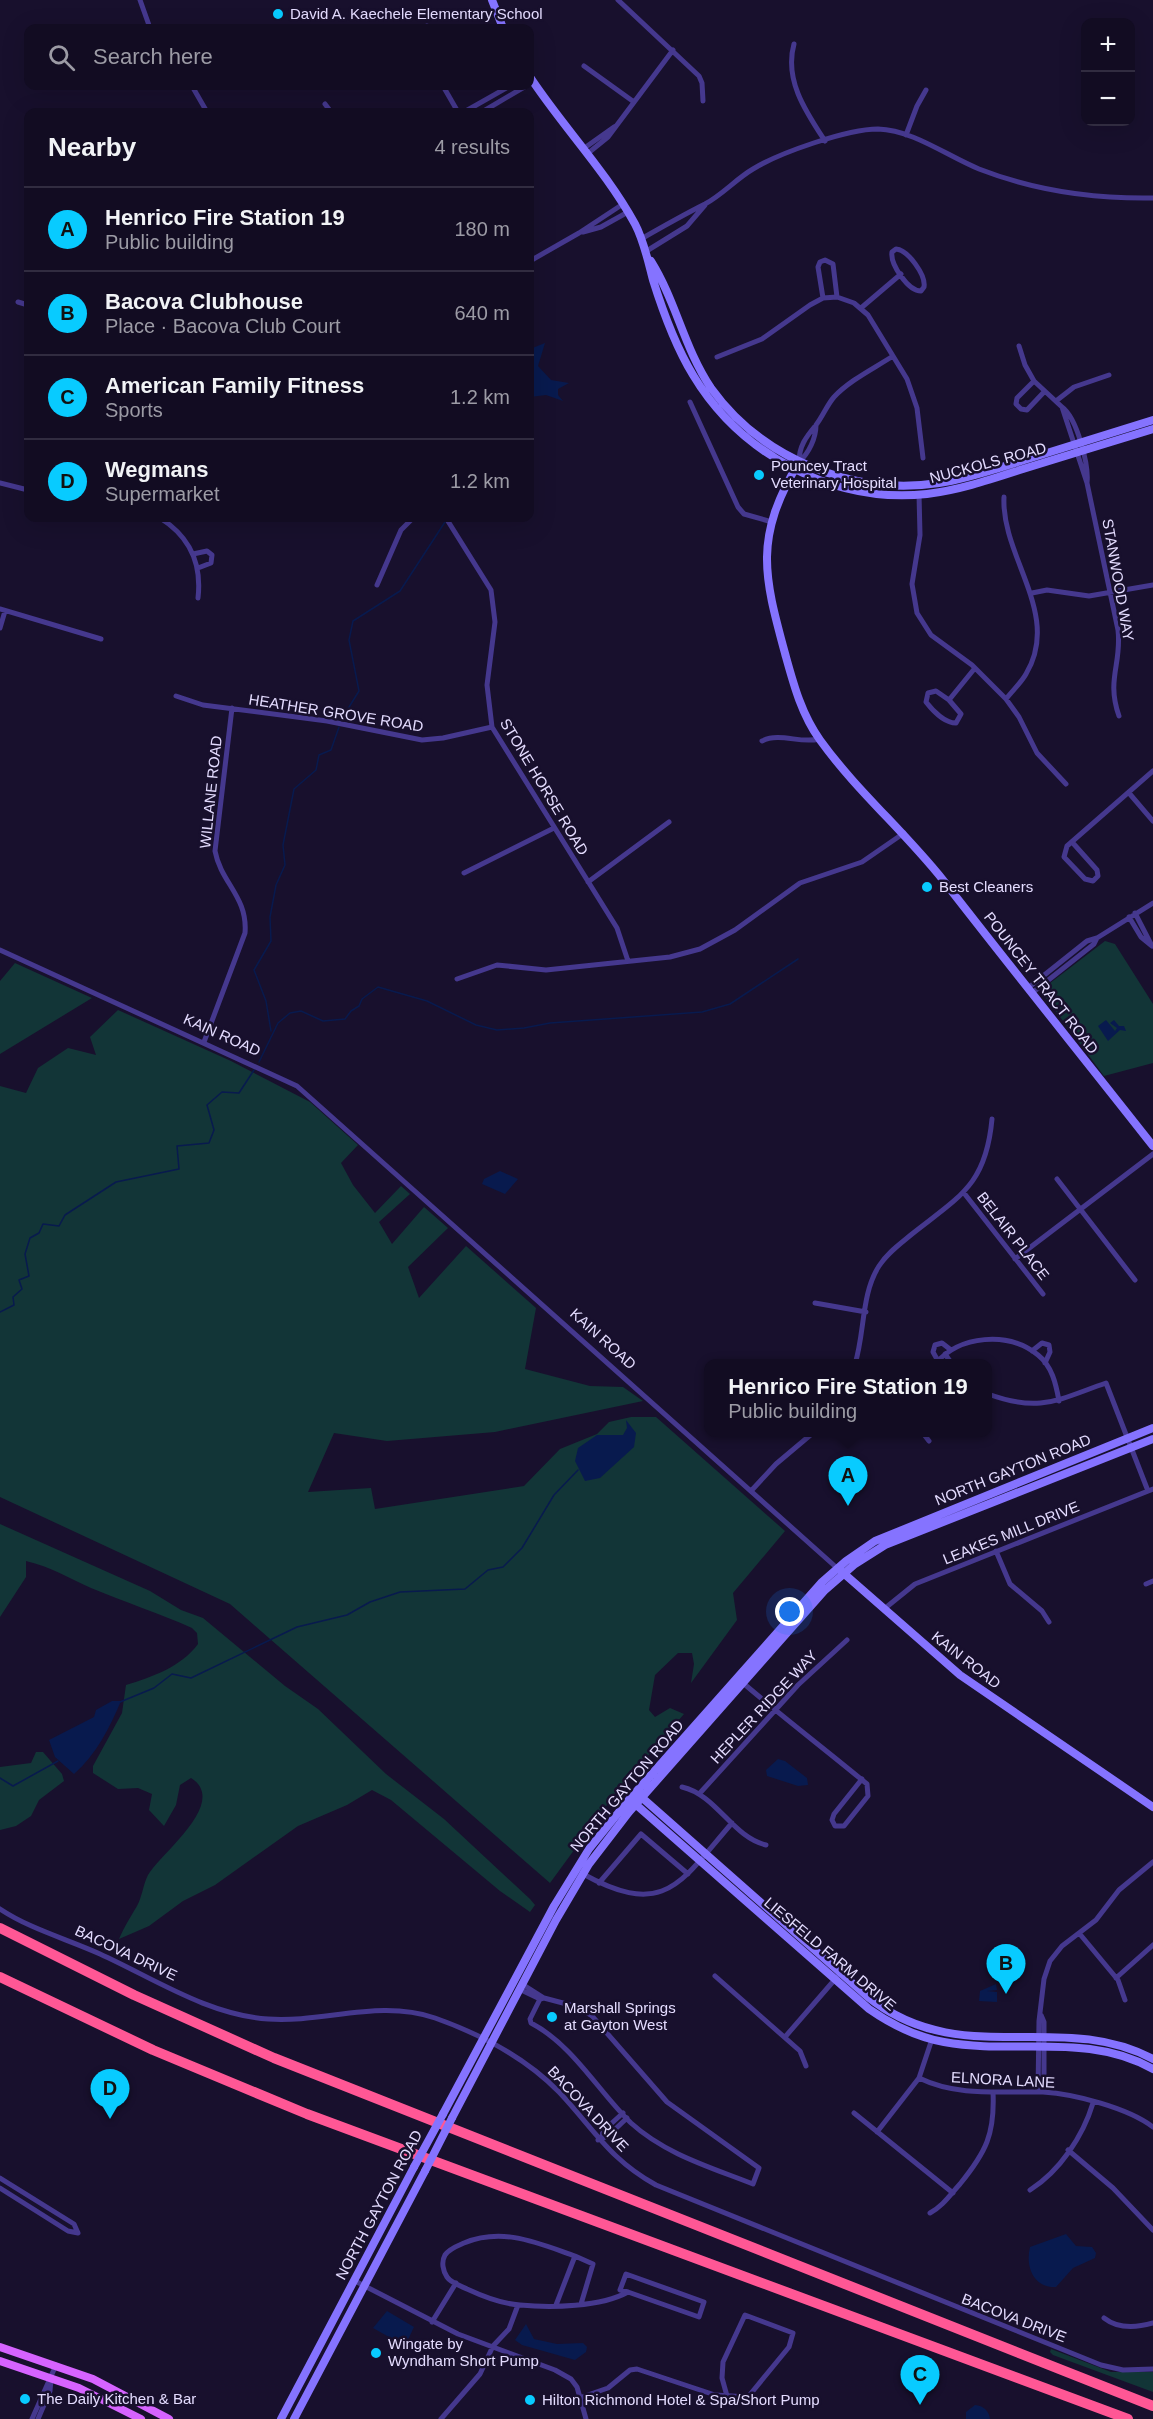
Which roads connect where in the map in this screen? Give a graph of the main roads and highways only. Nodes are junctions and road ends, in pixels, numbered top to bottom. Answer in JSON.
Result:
{"nodes":[{"id":1,"x":492,"y":0,"type":"edge"},
{"id":2,"x":501,"y":24,"type":"edge"},
{"id":3,"x":534,"y":88,"type":"edge"},
{"id":4,"x":1153,"y":420,"type":"edge"},
{"id":5,"x":1153,"y":429,"type":"edge"},
{"id":6,"x":1078,"y":448,"type":"junction"},
{"id":7,"x":796,"y":466,"type":"junction"},
{"id":8,"x":1153,"y":1146,"type":"edge"},
{"id":9,"x":1153,"y":1428,"type":"edge"},
{"id":10,"x":1153,"y":1439,"type":"edge"},
{"id":11,"x":841,"y":1570,"type":"junction"},
{"id":12,"x":636,"y":1798,"type":"junction"},
{"id":13,"x":1153,"y":1807,"type":"edge"},
{"id":14,"x":0,"y":1928,"type":"edge"},
{"id":15,"x":838,"y":1976,"type":"junction"},
{"id":16,"x":0,"y":1977,"type":"edge"},
{"id":17,"x":1042,"y":2042,"type":"junction"},
{"id":18,"x":1153,"y":2059,"type":"edge"},
{"id":19,"x":1153,"y":2068,"type":"edge"},
{"id":20,"x":0,"y":2347,"type":"edge"},
{"id":21,"x":0,"y":2361,"type":"edge"},
{"id":22,"x":1153,"y":2406,"type":"edge"},
{"id":23,"x":141,"y":2419,"type":"edge"},
{"id":24,"x":169,"y":2419,"type":"edge"},
{"id":25,"x":281,"y":2419,"type":"edge"},
{"id":26,"x":294,"y":2419,"type":"edge"},
{"id":27,"x":1128,"y":2419,"type":"edge"}],
"edges":[{"from":1,"to":2,"type":"main road"},
{"from":3,"to":7,"type":"main road"},
{"from":4,"to":6,"type":"main road","name":"NUCKOLS ROAD"},
{"from":5,"to":6,"type":"main road","name":"NUCKOLS ROAD"},
{"from":6,"to":7,"type":"main road","name":"NUCKOLS ROAD"},
{"from":6,"to":7,"type":"main road","name":"NUCKOLS ROAD"},
{"from":7,"to":8,"type":"main road","name":"POUNCEY TRACT ROAD"},
{"from":9,"to":11,"type":"main road","name":"NORTH GAYTON ROAD"},
{"from":10,"to":11,"type":"main road","name":"NORTH GAYTON ROAD"},
{"from":11,"to":12,"type":"main road","name":"NORTH GAYTON ROAD"},
{"from":11,"to":12,"type":"main road","name":"NORTH GAYTON ROAD"},
{"from":11,"to":13,"type":"main road","name":"KAIN ROAD"},
{"from":12,"to":15,"type":"main road","name":"LIESFELD FARM DRIVE"},
{"from":12,"to":25,"type":"main road","name":"NORTH GAYTON ROAD","bridge":true},
{"from":12,"to":26,"type":"main road","name":"NORTH GAYTON ROAD","bridge":true},
{"from":14,"to":22,"type":"highway"},
{"from":15,"to":17,"type":"main road","name":"LIESFELD FARM DRIVE"},
{"from":15,"to":17,"type":"main road","name":"LIESFELD FARM DRIVE"},
{"from":16,"to":27,"type":"highway"},
{"from":17,"to":18,"type":"main road","name":"LIESFELD FARM DRIVE"},
{"from":17,"to":19,"type":"main road","name":"LIESFELD FARM DRIVE"},
{"from":20,"to":24,"type":"main road"},
{"from":21,"to":23,"type":"main road"}]}
